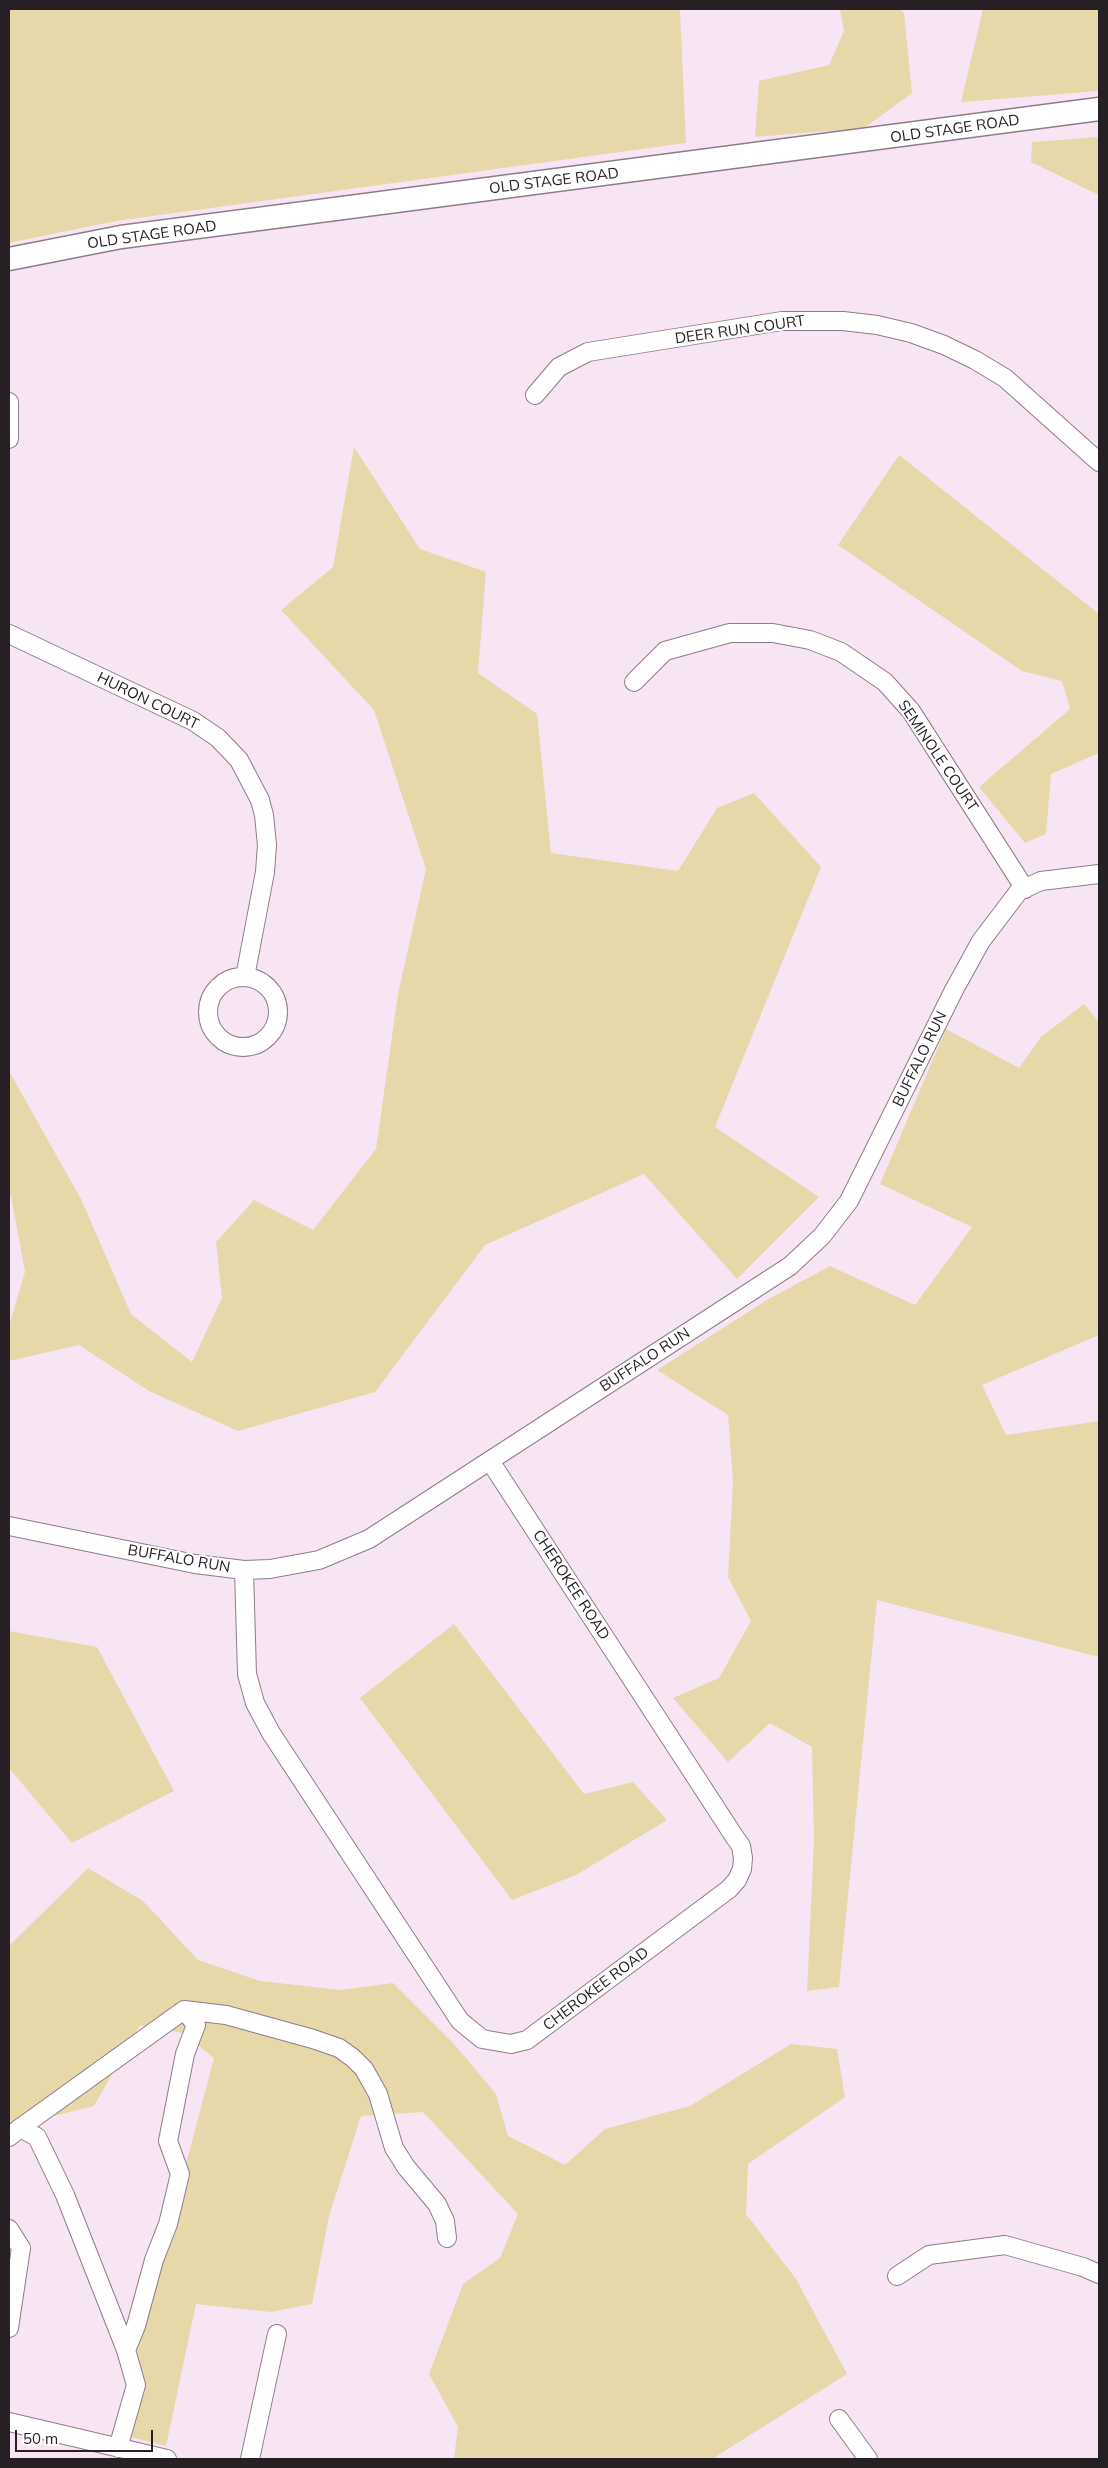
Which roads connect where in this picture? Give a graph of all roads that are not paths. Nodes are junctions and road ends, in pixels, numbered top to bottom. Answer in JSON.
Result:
{"nodes":[{"id":1,"x":1099,"y":110,"type":"edge"},
{"id":2,"x":9,"y":259,"type":"edge"},
{"id":3,"x":535,"y":394,"type":"dead end"},
{"id":4,"x":9,"y":402,"type":"edge"},
{"id":5,"x":9,"y":439,"type":"edge"},
{"id":6,"x":1099,"y":462,"type":"edge"},
{"id":7,"x":9,"y":634,"type":"edge"},
{"id":8,"x":634,"y":682,"type":"dead end"},
{"id":9,"x":1099,"y":874,"type":"edge"},
{"id":10,"x":1025,"y":888,"type":"junction"},
{"id":11,"x":245,"y":977,"type":"junction"},
{"id":12,"x":490,"y":1461,"type":"junction"},
{"id":13,"x":9,"y":1526,"type":"edge"},
{"id":14,"x":244,"y":1570,"type":"junction"},
{"id":15,"x":184,"y":2010,"type":"junction"},
{"id":16,"x":14,"y":2132,"type":"edge"},
{"id":17,"x":9,"y":2229,"type":"edge"},
{"id":18,"x":446,"y":2238,"type":"dead end"},
{"id":19,"x":1099,"y":2274,"type":"edge"},
{"id":20,"x":897,"y":2276,"type":"dead end"},
{"id":21,"x":11,"y":2293,"type":"edge"},
{"id":22,"x":9,"y":2328,"type":"edge"},
{"id":23,"x":277,"y":2334,"type":"dead end"},
{"id":24,"x":126,"y":2350,"type":"junction"},
{"id":25,"x":839,"y":2419,"type":"dead end"},
{"id":26,"x":9,"y":2422,"type":"edge"},
{"id":27,"x":118,"y":2448,"type":"junction"},
{"id":28,"x":167,"y":2459,"type":"edge"},
{"id":29,"x":250,"y":2459,"type":"edge"},
{"id":30,"x":868,"y":2459,"type":"edge"}],
"edges":[{"from":1,"to":2,"type":"main road","name":"OLD STAGE ROAD"},
{"from":3,"to":6,"type":"street","name":"DEER RUN COURT"},
{"from":4,"to":5,"type":"street"},
{"from":7,"to":11,"type":"street","name":"HURON COURT"},
{"from":8,"to":10,"type":"street","name":"SEMINOLE COURT"},
{"from":9,"to":10,"type":"street","name":"BUFFALO RUN"},
{"from":10,"to":12,"type":"street","name":"BUFFALO RUN"},
{"from":11,"to":11,"type":"street"},
{"from":12,"to":14,"type":"street","name":"BUFFALO RUN"},
{"from":12,"to":14,"type":"street","name":"CHEROKEE ROAD"},
{"from":13,"to":14,"type":"street","name":"BUFFALO RUN"},
{"from":15,"to":16,"type":"street"},
{"from":15,"to":18,"type":"street"},
{"from":15,"to":24,"type":"street"},
{"from":16,"to":24,"type":"street"},
{"from":17,"to":21,"type":"street"},
{"from":19,"to":20,"type":"street"},
{"from":21,"to":22,"type":"street"},
{"from":23,"to":29,"type":"street"},
{"from":24,"to":27,"type":"street"},
{"from":25,"to":30,"type":"street"},
{"from":26,"to":27,"type":"street"},
{"from":27,"to":28,"type":"street"}]}
